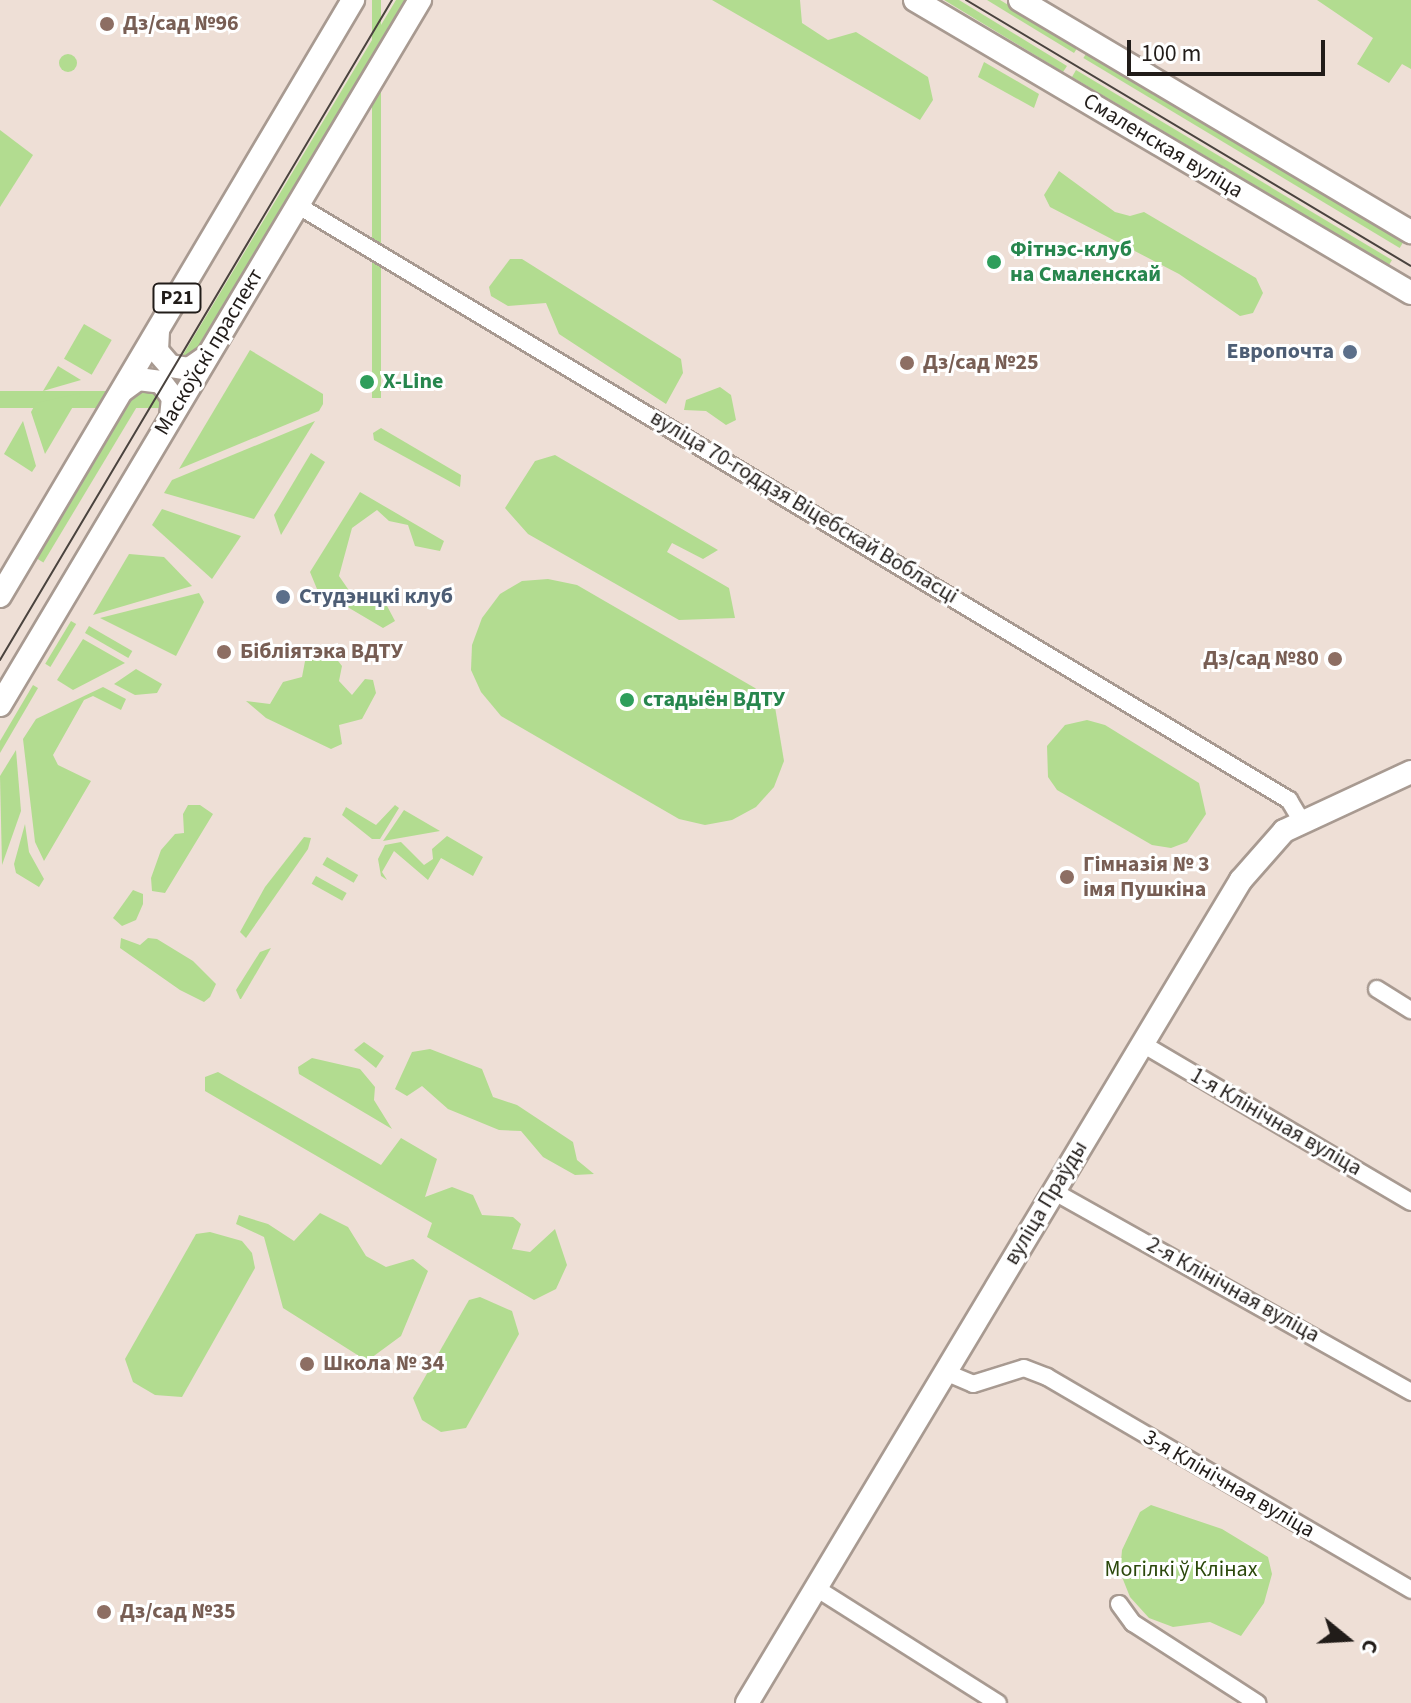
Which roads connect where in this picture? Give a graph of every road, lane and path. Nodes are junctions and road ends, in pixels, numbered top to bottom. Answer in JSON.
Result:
{"nodes":[{"id":1,"x":353,"y":0,"type":"edge"},
{"id":2,"x":420,"y":0,"type":"edge"},
{"id":3,"x":916,"y":0,"type":"edge"},
{"id":4,"x":1020,"y":0,"type":"edge"},
{"id":5,"x":297,"y":205,"type":"junction"},
{"id":6,"x":1411,"y":232,"type":"edge"},
{"id":7,"x":1411,"y":293,"type":"edge"},
{"id":8,"x":161,"y":326,"type":"junction"},
{"id":9,"x":209,"y":354,"type":"junction"},
{"id":10,"x":123,"y":390,"type":"junction"},
{"id":11,"x":170,"y":417,"type":"junction"},
{"id":12,"x":0,"y":596,"type":"edge"},
{"id":13,"x":0,"y":705,"type":"edge"},
{"id":14,"x":1411,"y":772,"type":"edge"},
{"id":15,"x":1301,"y":820,"type":"junction"},
{"id":16,"x":1377,"y":989,"type":"dead end"},
{"id":17,"x":1411,"y":1010,"type":"edge"},
{"id":18,"x":1141,"y":1043,"type":"junction"},
{"id":19,"x":1053,"y":1191,"type":"junction"},
{"id":20,"x":1411,"y":1202,"type":"edge"},
{"id":21,"x":945,"y":1372,"type":"junction"},
{"id":22,"x":1411,"y":1392,"type":"edge"},
{"id":23,"x":816,"y":1588,"type":"junction"},
{"id":24,"x":1411,"y":1590,"type":"edge"},
{"id":25,"x":1119,"y":1604,"type":"dead end"},
{"id":26,"x":747,"y":1703,"type":"edge"},
{"id":27,"x":998,"y":1703,"type":"edge"},
{"id":28,"x":1257,"y":1703,"type":"edge"}],
"edges":[{"from":1,"to":8,"type":"main road","number":"Р21"},
{"from":2,"to":5,"type":"main road","name":"Маскоўскі праспект","number":"Р21"},
{"from":3,"to":7,"type":"main road","name":"Смаленская вуліца"},
{"from":4,"to":6,"type":"main road"},
{"from":5,"to":9,"type":"main road","name":"Маскоўскі праспект","number":"Р21"},
{"from":5,"to":15,"type":"street","name":"вуліца 70-годдзя Віцебскай Вобласці"},
{"from":8,"to":9,"type":"main road"},
{"from":8,"to":10,"type":"main road","number":"Р21"},
{"from":9,"to":11,"type":"main road","name":"Маскоўскі праспект","number":"Р21"},
{"from":10,"to":11,"type":"main road"},
{"from":10,"to":12,"type":"main road","number":"Р21"},
{"from":11,"to":13,"type":"main road","name":"Маскоўскі праспект","number":"Р21"},
{"from":14,"to":15,"type":"main road","name":"вуліца Праўды"},
{"from":15,"to":18,"type":"main road","name":"вуліца Праўды"},
{"from":16,"to":17,"type":"street"},
{"from":18,"to":19,"type":"main road","name":"вуліца Праўды"},
{"from":18,"to":20,"type":"street","name":"1-я Клінічная вуліца"},
{"from":19,"to":21,"type":"main road","name":"вуліца Праўды"},
{"from":19,"to":22,"type":"street","name":"2-я Клінічная вуліца"},
{"from":21,"to":23,"type":"main road","name":"вуліца Праўды"},
{"from":21,"to":24,"type":"street","name":"3-я Клінічная вуліца"},
{"from":23,"to":26,"type":"main road","name":"вуліца Праўды"},
{"from":23,"to":27,"type":"street"},
{"from":25,"to":28,"type":"street"}]}
